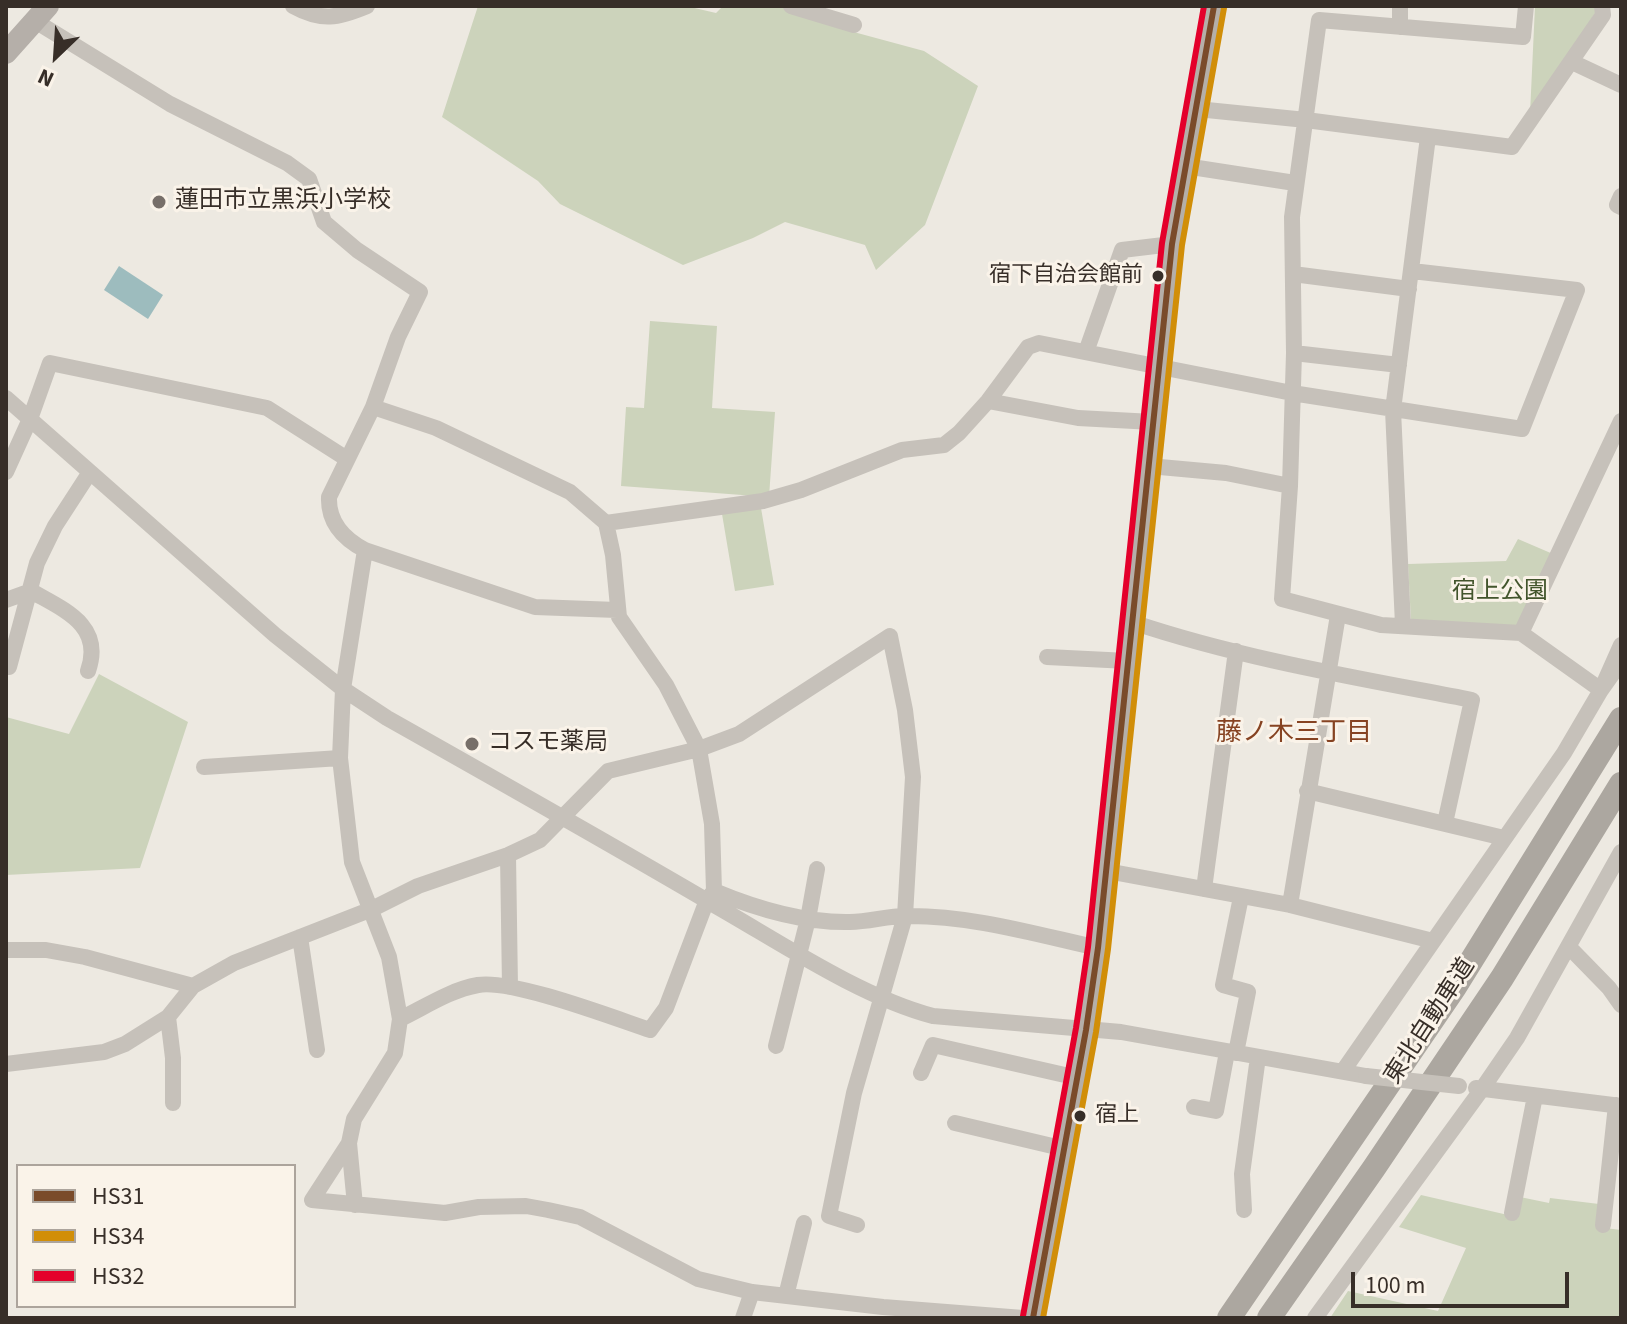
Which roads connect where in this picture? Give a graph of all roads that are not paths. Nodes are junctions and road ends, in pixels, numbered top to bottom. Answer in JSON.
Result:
{"nodes":[{"id":1,"x":293,"y":6,"type":"edge"},
{"id":2,"x":367,"y":6,"type":"edge"},
{"id":3,"x":791,"y":6,"type":"edge"},
{"id":4,"x":1214,"y":6,"type":"edge"},
{"id":5,"x":1400,"y":6,"type":"edge"},
{"id":6,"x":1526,"y":6,"type":"edge"},
{"id":7,"x":1602,"y":6,"type":"edge"},
{"id":8,"x":42,"y":10,"type":"edge"},
{"id":9,"x":854,"y":25,"type":"dead end"},
{"id":10,"x":1400,"y":27,"type":"junction"},
{"id":11,"x":6,"y":52,"type":"edge"},
{"id":12,"x":1572,"y":62,"type":"junction"},
{"id":13,"x":1621,"y":85,"type":"edge"},
{"id":14,"x":1197,"y":109,"type":"junction"},
{"id":15,"x":1306,"y":120,"type":"junction"},
{"id":16,"x":1428,"y":137,"type":"junction"},
{"id":17,"x":1185,"y":166,"type":"junction"},
{"id":18,"x":1295,"y":183,"type":"junction"},
{"id":19,"x":1621,"y":196,"type":"edge"},
{"id":20,"x":1621,"y":207,"type":"edge"},
{"id":21,"x":1172,"y":244,"type":"junction"},
{"id":22,"x":1412,"y":271,"type":"junction"},
{"id":23,"x":1293,"y":274,"type":"junction"},
{"id":24,"x":1409,"y":289,"type":"junction"},
{"id":25,"x":1086,"y":352,"type":"junction"},
{"id":26,"x":1294,"y":353,"type":"junction"},
{"id":27,"x":1399,"y":365,"type":"junction"},
{"id":28,"x":1159,"y":368,"type":"junction"},
{"id":29,"x":1292,"y":393,"type":"junction"},
{"id":30,"x":6,"y":398,"type":"edge"},
{"id":31,"x":988,"y":401,"type":"junction"},
{"id":32,"x":373,"y":407,"type":"junction"},
{"id":33,"x":1393,"y":410,"type":"junction"},
{"id":34,"x":30,"y":419,"type":"junction"},
{"id":35,"x":1621,"y":421,"type":"edge"},
{"id":36,"x":1153,"y":422,"type":"junction"},
{"id":37,"x":347,"y":459,"type":"junction"},
{"id":38,"x":1149,"y":466,"type":"junction"},
{"id":39,"x":6,"y":472,"type":"edge"},
{"id":40,"x":90,"y":472,"type":"junction"},
{"id":41,"x":1290,"y":486,"type":"junction"},
{"id":42,"x":606,"y":523,"type":"junction"},
{"id":43,"x":365,"y":550,"type":"junction"},
{"id":44,"x":31,"y":591,"type":"junction"},
{"id":45,"x":6,"y":600,"type":"edge"},
{"id":46,"x":617,"y":610,"type":"junction"},
{"id":47,"x":1338,"y":615,"type":"junction"},
{"id":48,"x":1132,"y":622,"type":"junction"},
{"id":49,"x":1403,"y":625,"type":"junction"},
{"id":50,"x":1521,"y":633,"type":"junction"},
{"id":51,"x":1621,"y":645,"type":"edge"},
{"id":52,"x":1236,"y":651,"type":"junction"},
{"id":53,"x":1047,"y":657,"type":"dead end"},
{"id":54,"x":1128,"y":661,"type":"junction"},
{"id":55,"x":1621,"y":662,"type":"edge"},
{"id":56,"x":9,"y":667,"type":"dead end"},
{"id":57,"x":88,"y":671,"type":"dead end"},
{"id":58,"x":1327,"y":673,"type":"junction"},
{"id":59,"x":343,"y":689,"type":"junction"},
{"id":60,"x":1601,"y":690,"type":"junction"},
{"id":61,"x":1621,"y":719,"type":"edge"},
{"id":62,"x":699,"y":749,"type":"junction"},
{"id":63,"x":340,"y":758,"type":"junction"},
{"id":64,"x":204,"y":767,"type":"dead end"},
{"id":65,"x":1621,"y":784,"type":"edge"},
{"id":66,"x":1307,"y":791,"type":"junction"},
{"id":67,"x":563,"y":817,"type":"junction"},
{"id":68,"x":1445,"y":823,"type":"junction"},
{"id":69,"x":1504,"y":838,"type":"junction"},
{"id":70,"x":1621,"y":852,"type":"edge"},
{"id":71,"x":508,"y":855,"type":"junction"},
{"id":72,"x":817,"y":869,"type":"dead end"},
{"id":73,"x":1107,"y":871,"type":"junction"},
{"id":74,"x":1204,"y":889,"type":"junction"},
{"id":75,"x":710,"y":896,"type":"junction"},
{"id":76,"x":1241,"y":897,"type":"junction"},
{"id":77,"x":1290,"y":905,"type":"junction"},
{"id":78,"x":372,"y":909,"type":"junction"},
{"id":79,"x":905,"y":916,"type":"junction"},
{"id":80,"x":808,"y":919,"type":"junction"},
{"id":81,"x":300,"y":937,"type":"junction"},
{"id":82,"x":1433,"y":941,"type":"junction"},
{"id":83,"x":1569,"y":947,"type":"junction"},
{"id":84,"x":1098,"y":948,"type":"junction"},
{"id":85,"x":6,"y":950,"type":"edge"},
{"id":86,"x":799,"y":953,"type":"junction"},
{"id":87,"x":193,"y":986,"type":"junction"},
{"id":88,"x":510,"y":987,"type":"junction"},
{"id":89,"x":880,"y":997,"type":"junction"},
{"id":90,"x":1621,"y":1005,"type":"edge"},
{"id":91,"x":168,"y":1017,"type":"junction"},
{"id":92,"x":400,"y":1019,"type":"junction"},
{"id":93,"x":1086,"y":1030,"type":"junction"},
{"id":94,"x":776,"y":1046,"type":"dead end"},
{"id":95,"x":317,"y":1050,"type":"dead end"},
{"id":96,"x":1231,"y":1052,"type":"junction"},
{"id":97,"x":1258,"y":1057,"type":"junction"},
{"id":98,"x":6,"y":1064,"type":"edge"},
{"id":99,"x":1343,"y":1071,"type":"junction"},
{"id":100,"x":921,"y":1073,"type":"dead end"},
{"id":101,"x":1078,"y":1078,"type":"junction"},
{"id":102,"x":1482,"y":1089,"type":"junction"},
{"id":103,"x":1535,"y":1096,"type":"junction"},
{"id":104,"x":173,"y":1103,"type":"dead end"},
{"id":105,"x":1619,"y":1106,"type":"edge"},
{"id":106,"x":1194,"y":1107,"type":"dead end"},
{"id":107,"x":955,"y":1123,"type":"dead end"},
{"id":108,"x":349,"y":1143,"type":"junction"},
{"id":109,"x":1065,"y":1149,"type":"junction"},
{"id":110,"x":355,"y":1205,"type":"junction"},
{"id":111,"x":1244,"y":1210,"type":"dead end"},
{"id":112,"x":1512,"y":1213,"type":"dead end"},
{"id":113,"x":804,"y":1223,"type":"dead end"},
{"id":114,"x":857,"y":1225,"type":"dead end"},
{"id":115,"x":1603,"y":1225,"type":"dead end"},
{"id":116,"x":752,"y":1292,"type":"junction"},
{"id":117,"x":786,"y":1296,"type":"junction"},
{"id":118,"x":743,"y":1318,"type":"edge"},
{"id":119,"x":1023,"y":1318,"type":"edge"},
{"id":120,"x":1033,"y":1318,"type":"edge"},
{"id":121,"x":1229,"y":1318,"type":"edge"},
{"id":122,"x":1269,"y":1318,"type":"edge"},
{"id":123,"x":1315,"y":1318,"type":"edge"}],
"edges":[{"from":1,"to":2,"type":"street"},
{"from":3,"to":9,"type":"street"},
{"from":4,"to":14,"type":"main road"},
{"from":5,"to":10,"type":"street"},
{"from":6,"to":10,"type":"street"},
{"from":7,"to":12,"type":"street"},
{"from":8,"to":11,"type":"main road"},
{"from":8,"to":32,"type":"street"},
{"from":10,"to":15,"type":"street"},
{"from":12,"to":13,"type":"street"},
{"from":12,"to":16,"type":"street"},
{"from":14,"to":15,"type":"street"},
{"from":14,"to":17,"type":"main road"},
{"from":15,"to":16,"type":"street"},
{"from":15,"to":18,"type":"street"},
{"from":16,"to":22,"type":"street"},
{"from":17,"to":18,"type":"street"},
{"from":17,"to":21,"type":"main road"},
{"from":18,"to":23,"type":"street"},
{"from":19,"to":20,"type":"street"},
{"from":21,"to":25,"type":"street"},
{"from":21,"to":28,"type":"main road"},
{"from":22,"to":24,"type":"street"},
{"from":22,"to":33,"type":"street"},
{"from":23,"to":24,"type":"street"},
{"from":23,"to":26,"type":"street"},
{"from":24,"to":27,"type":"street"},
{"from":25,"to":28,"type":"street"},
{"from":25,"to":31,"type":"street"},
{"from":26,"to":27,"type":"street"},
{"from":26,"to":29,"type":"street"},
{"from":27,"to":33,"type":"street"},
{"from":28,"to":29,"type":"street"},
{"from":28,"to":36,"type":"main road"},
{"from":29,"to":33,"type":"street"},
{"from":29,"to":41,"type":"street"},
{"from":30,"to":34,"type":"street"},
{"from":31,"to":36,"type":"street"},
{"from":31,"to":42,"type":"street"},
{"from":32,"to":37,"type":"street"},
{"from":32,"to":42,"type":"street"},
{"from":33,"to":49,"type":"street"},
{"from":34,"to":37,"type":"street"},
{"from":34,"to":39,"type":"street"},
{"from":34,"to":40,"type":"street"},
{"from":35,"to":50,"type":"street"},
{"from":36,"to":38,"type":"main road"},
{"from":37,"to":43,"type":"street"},
{"from":38,"to":41,"type":"street"},
{"from":38,"to":48,"type":"main road"},
{"from":40,"to":44,"type":"street"},
{"from":40,"to":59,"type":"street"},
{"from":41,"to":47,"type":"street"},
{"from":42,"to":46,"type":"street"},
{"from":43,"to":46,"type":"street"},
{"from":43,"to":59,"type":"street"},
{"from":44,"to":45,"type":"street"},
{"from":44,"to":56,"type":"street"},
{"from":44,"to":57,"type":"street"},
{"from":46,"to":62,"type":"street"},
{"from":47,"to":49,"type":"street"},
{"from":47,"to":58,"type":"street"},
{"from":48,"to":52,"type":"street"},
{"from":48,"to":54,"type":"main road"},
{"from":49,"to":50,"type":"street"},
{"from":50,"to":60,"type":"street"},
{"from":51,"to":60,"type":"street"},
{"from":52,"to":58,"type":"street"},
{"from":52,"to":74,"type":"street"},
{"from":53,"to":54,"type":"street"},
{"from":54,"to":73,"type":"main road"},
{"from":55,"to":60,"type":"street"},
{"from":58,"to":66,"type":"street"},
{"from":58,"to":68,"type":"street"},
{"from":59,"to":63,"type":"street"},
{"from":59,"to":67,"type":"street"},
{"from":60,"to":69,"type":"street"},
{"from":61,"to":121,"type":"highway","name":"東北自動車道"},
{"from":62,"to":67,"type":"street"},
{"from":62,"to":75,"type":"street"},
{"from":62,"to":79,"type":"street"},
{"from":63,"to":64,"type":"street"},
{"from":63,"to":78,"type":"street"},
{"from":65,"to":122,"type":"highway","name":"東北自動車道"},
{"from":66,"to":68,"type":"street"},
{"from":66,"to":77,"type":"street"},
{"from":67,"to":71,"type":"street"},
{"from":67,"to":75,"type":"street"},
{"from":68,"to":69,"type":"street"},
{"from":69,"to":82,"type":"street"},
{"from":70,"to":83,"type":"street"},
{"from":71,"to":78,"type":"street"},
{"from":71,"to":88,"type":"street"},
{"from":72,"to":80,"type":"street"},
{"from":73,"to":74,"type":"street"},
{"from":73,"to":84,"type":"main road"},
{"from":74,"to":76,"type":"street"},
{"from":75,"to":80,"type":"street"},
{"from":75,"to":86,"type":"street"},
{"from":75,"to":88,"type":"street"},
{"from":76,"to":77,"type":"street"},
{"from":76,"to":96,"type":"street"},
{"from":77,"to":82,"type":"street"},
{"from":78,"to":81,"type":"street"},
{"from":78,"to":92,"type":"street"},
{"from":79,"to":80,"type":"street"},
{"from":79,"to":84,"type":"street"},
{"from":79,"to":89,"type":"street"},
{"from":80,"to":86,"type":"street"},
{"from":81,"to":87,"type":"street"},
{"from":81,"to":95,"type":"street"},
{"from":82,"to":99,"type":"street"},
{"from":83,"to":90,"type":"street"},
{"from":83,"to":102,"type":"street"},
{"from":84,"to":93,"type":"main road"},
{"from":85,"to":87,"type":"street"},
{"from":86,"to":89,"type":"street"},
{"from":86,"to":94,"type":"street"},
{"from":87,"to":91,"type":"street"},
{"from":88,"to":92,"type":"street"},
{"from":89,"to":93,"type":"street"},
{"from":89,"to":114,"type":"street"},
{"from":91,"to":98,"type":"street"},
{"from":91,"to":104,"type":"street"},
{"from":92,"to":108,"type":"street"},
{"from":93,"to":96,"type":"street"},
{"from":93,"to":101,"type":"main road"},
{"from":96,"to":97,"type":"street"},
{"from":96,"to":106,"type":"street"},
{"from":97,"to":99,"type":"street"},
{"from":97,"to":111,"type":"street"},
{"from":99,"to":102,"type":"street","bridge":true},
{"from":100,"to":101,"type":"street"},
{"from":101,"to":109,"type":"main road"},
{"from":102,"to":103,"type":"street"},
{"from":102,"to":123,"type":"street"},
{"from":103,"to":105,"type":"street"},
{"from":103,"to":112,"type":"street"},
{"from":105,"to":115,"type":"street"},
{"from":107,"to":109,"type":"street"},
{"from":108,"to":110,"type":"street"},
{"from":108,"to":110,"type":"street"},
{"from":109,"to":120,"type":"main road"},
{"from":110,"to":116,"type":"street"},
{"from":113,"to":117,"type":"street"},
{"from":116,"to":117,"type":"street"},
{"from":116,"to":118,"type":"street"},
{"from":117,"to":119,"type":"street"}]}
